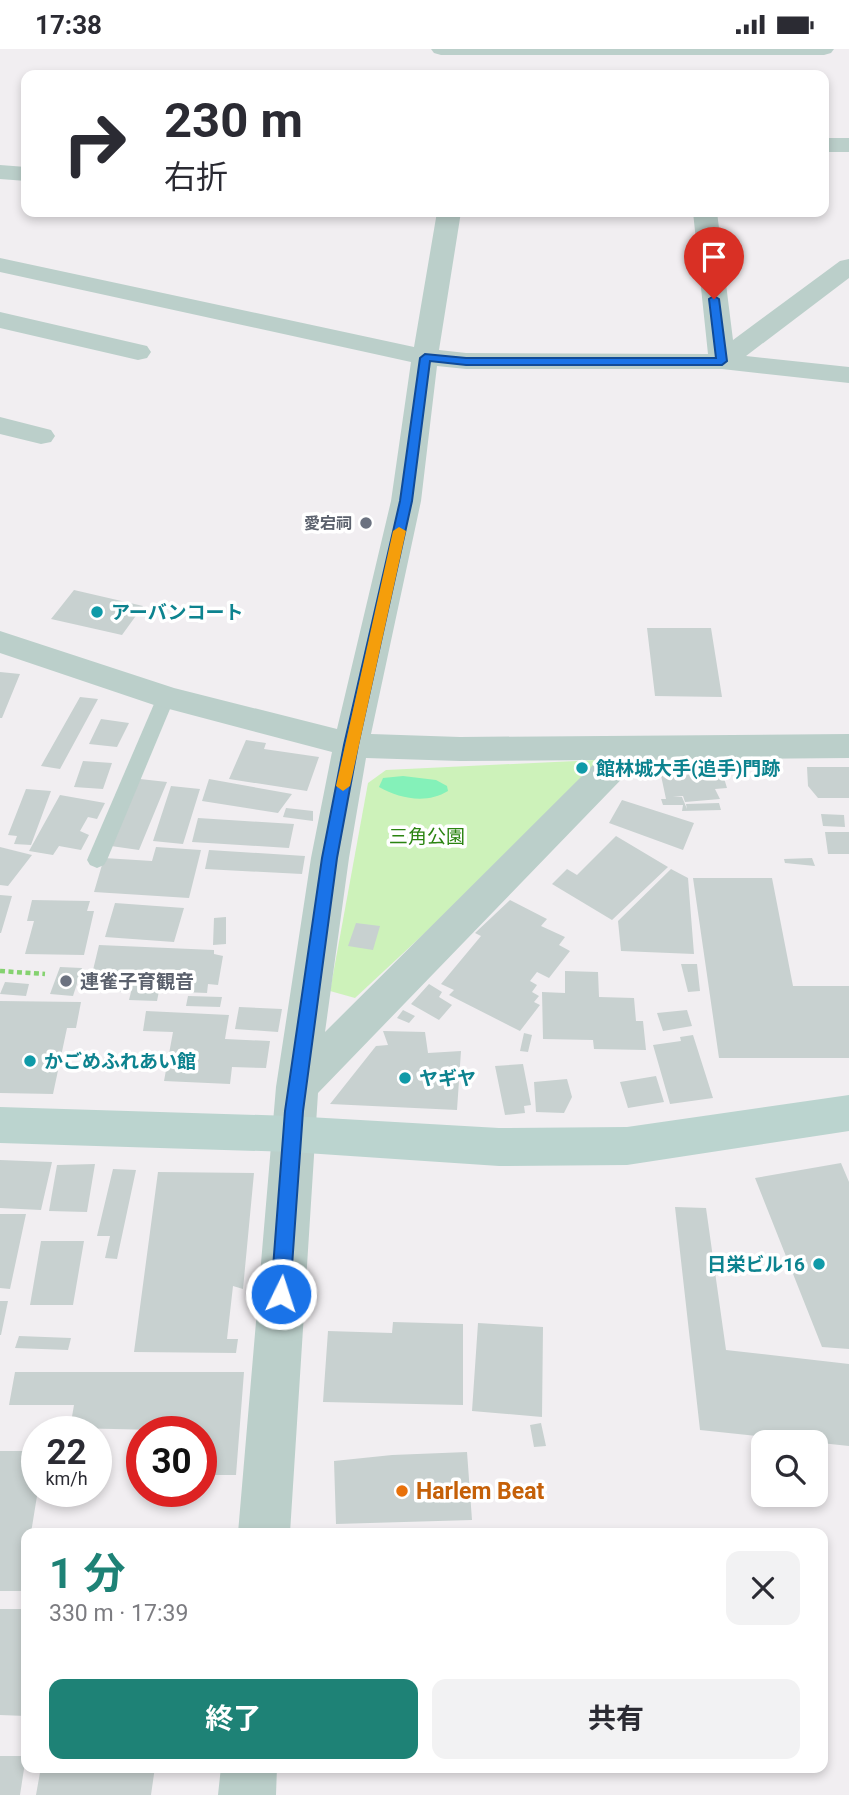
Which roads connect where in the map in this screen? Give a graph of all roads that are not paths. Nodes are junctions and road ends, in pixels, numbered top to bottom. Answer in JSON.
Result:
{"nodes":[{"id":1,"x":804,"y":49,"type":"edge"},
{"id":2,"x":824,"y":49,"type":"edge"},
{"id":3,"x":599,"y":50,"type":"edge"},
{"id":4,"x":695,"y":50,"type":"edge"},
{"id":5,"x":756,"y":50,"type":"edge"},
{"id":6,"x":434,"y":53,"type":"edge"},
{"id":7,"x":829,"y":145,"type":"edge"},
{"id":8,"x":849,"y":145,"type":"edge"},
{"id":9,"x":0,"y":172,"type":"edge"},
{"id":10,"x":21,"y":174,"type":"edge"},
{"id":11,"x":448,"y":217,"type":"edge"},
{"id":12,"x":706,"y":217,"type":"edge"},
{"id":13,"x":849,"y":267,"type":"edge"},
{"id":14,"x":6,"y":273,"type":"edge"},
{"id":15,"x":0,"y":320,"type":"edge"},
{"id":16,"x":138,"y":352,"type":"dead end"},
{"id":17,"x":425,"y":358,"type":"junction"},
{"id":18,"x":722,"y":361,"type":"junction"},
{"id":19,"x":849,"y":375,"type":"edge"},
{"id":20,"x":0,"y":425,"type":"edge"},
{"id":21,"x":41,"y":436,"type":"dead end"},
{"id":22,"x":0,"y":642,"type":"edge"},
{"id":23,"x":166,"y":697,"type":"junction"},
{"id":24,"x":351,"y":745,"type":"junction"},
{"id":25,"x":849,"y":746,"type":"edge"},
{"id":26,"x":631,"y":748,"type":"junction"},
{"id":27,"x":97,"y":860,"type":"dead end"},
{"id":28,"x":297,"y":1087,"type":"junction"},
{"id":29,"x":849,"y":1113,"type":"edge"},
{"id":30,"x":0,"y":1125,"type":"edge"},
{"id":31,"x":291,"y":1134,"type":"junction"},
{"id":32,"x":264,"y":1528,"type":"edge"},
{"id":33,"x":249,"y":1773,"type":"edge"},
{"id":34,"x":247,"y":1795,"type":"edge"}],
"edges":[{"from":1,"to":2,"type":"street"},
{"from":1,"to":5,"type":"street"},
{"from":3,"to":4,"type":"street"},
{"from":3,"to":6,"type":"street"},
{"from":4,"to":5,"type":"street"},
{"from":7,"to":8,"type":"street"},
{"from":9,"to":10,"type":"street"},
{"from":11,"to":17,"type":"street"},
{"from":12,"to":18,"type":"street"},
{"from":13,"to":18,"type":"street"},
{"from":14,"to":17,"type":"street"},
{"from":15,"to":16,"type":"street"},
{"from":17,"to":18,"type":"street"},
{"from":17,"to":24,"type":"street"},
{"from":18,"to":19,"type":"street"},
{"from":20,"to":21,"type":"street"},
{"from":22,"to":23,"type":"street"},
{"from":23,"to":24,"type":"street"},
{"from":23,"to":27,"type":"lane"},
{"from":24,"to":26,"type":"street"},
{"from":24,"to":28,"type":"street"},
{"from":25,"to":26,"type":"street"},
{"from":26,"to":28,"type":"street"},
{"from":28,"to":31,"type":"street"},
{"from":29,"to":31,"type":"street"},
{"from":30,"to":31,"type":"street"},
{"from":31,"to":32,"type":"street"},
{"from":33,"to":34,"type":"street"}]}
